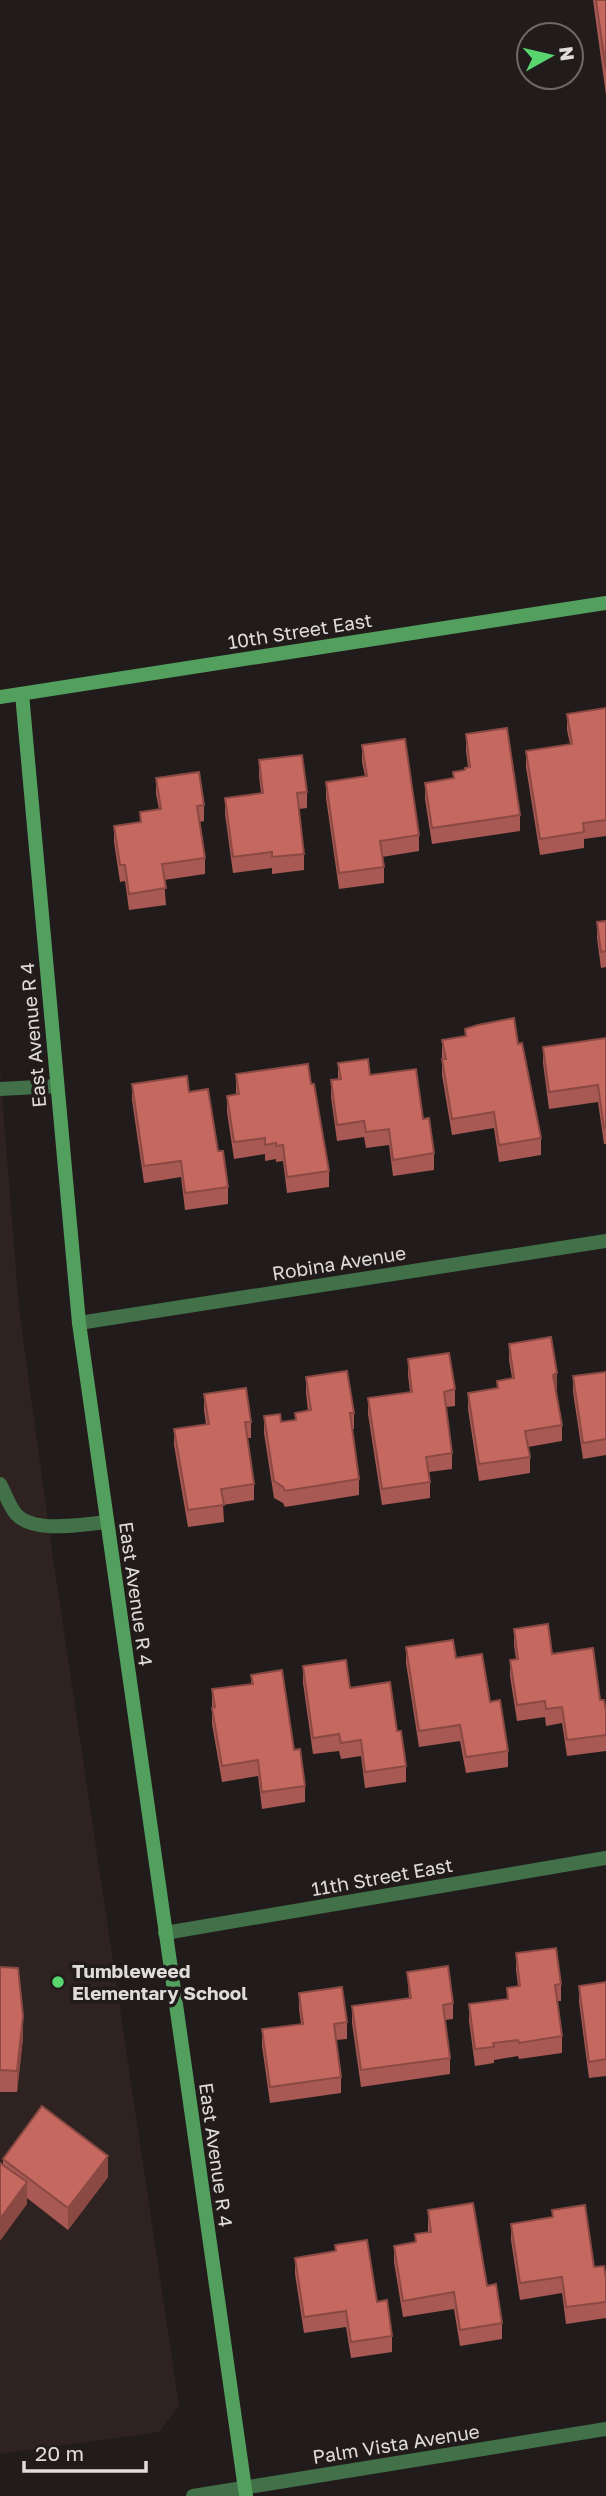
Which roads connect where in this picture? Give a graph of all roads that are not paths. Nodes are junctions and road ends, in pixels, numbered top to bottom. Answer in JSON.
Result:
{"nodes":[{"id":1,"x":606,"y":603,"type":"edge"},
{"id":2,"x":22,"y":694,"type":"junction"},
{"id":3,"x":0,"y":697,"type":"edge"},
{"id":4,"x":57,"y":1086,"type":"junction"},
{"id":5,"x":0,"y":1089,"type":"edge"},
{"id":6,"x":606,"y":1241,"type":"edge"},
{"id":7,"x":79,"y":1323,"type":"junction"},
{"id":8,"x":0,"y":1484,"type":"edge"},
{"id":9,"x":107,"y":1522,"type":"junction"},
{"id":10,"x":606,"y":1858,"type":"edge"},
{"id":11,"x":165,"y":1933,"type":"junction"},
{"id":12,"x":606,"y":2429,"type":"edge"},
{"id":13,"x":245,"y":2492,"type":"edge"},
{"id":14,"x":193,"y":2496,"type":"edge"}],
"edges":[{"from":1,"to":2,"type":"street","name":"10th Street East"},
{"from":2,"to":3,"type":"street","name":"10th Street East"},
{"from":2,"to":4,"type":"street","name":"East Avenue R 4"},
{"from":4,"to":5,"type":"street"},
{"from":4,"to":7,"type":"street","name":"East Avenue R 4"},
{"from":6,"to":7,"type":"street","name":"Robina Avenue"},
{"from":7,"to":9,"type":"street","name":"East Avenue R 4"},
{"from":8,"to":9,"type":"street"},
{"from":9,"to":11,"type":"street","name":"East Avenue R 4"},
{"from":10,"to":11,"type":"street","name":"11th Street East"},
{"from":11,"to":13,"type":"street","name":"East Avenue R 4"},
{"from":12,"to":13,"type":"street","name":"Palm Vista Avenue"},
{"from":13,"to":14,"type":"street","name":"Palm Vista Avenue"}]}
